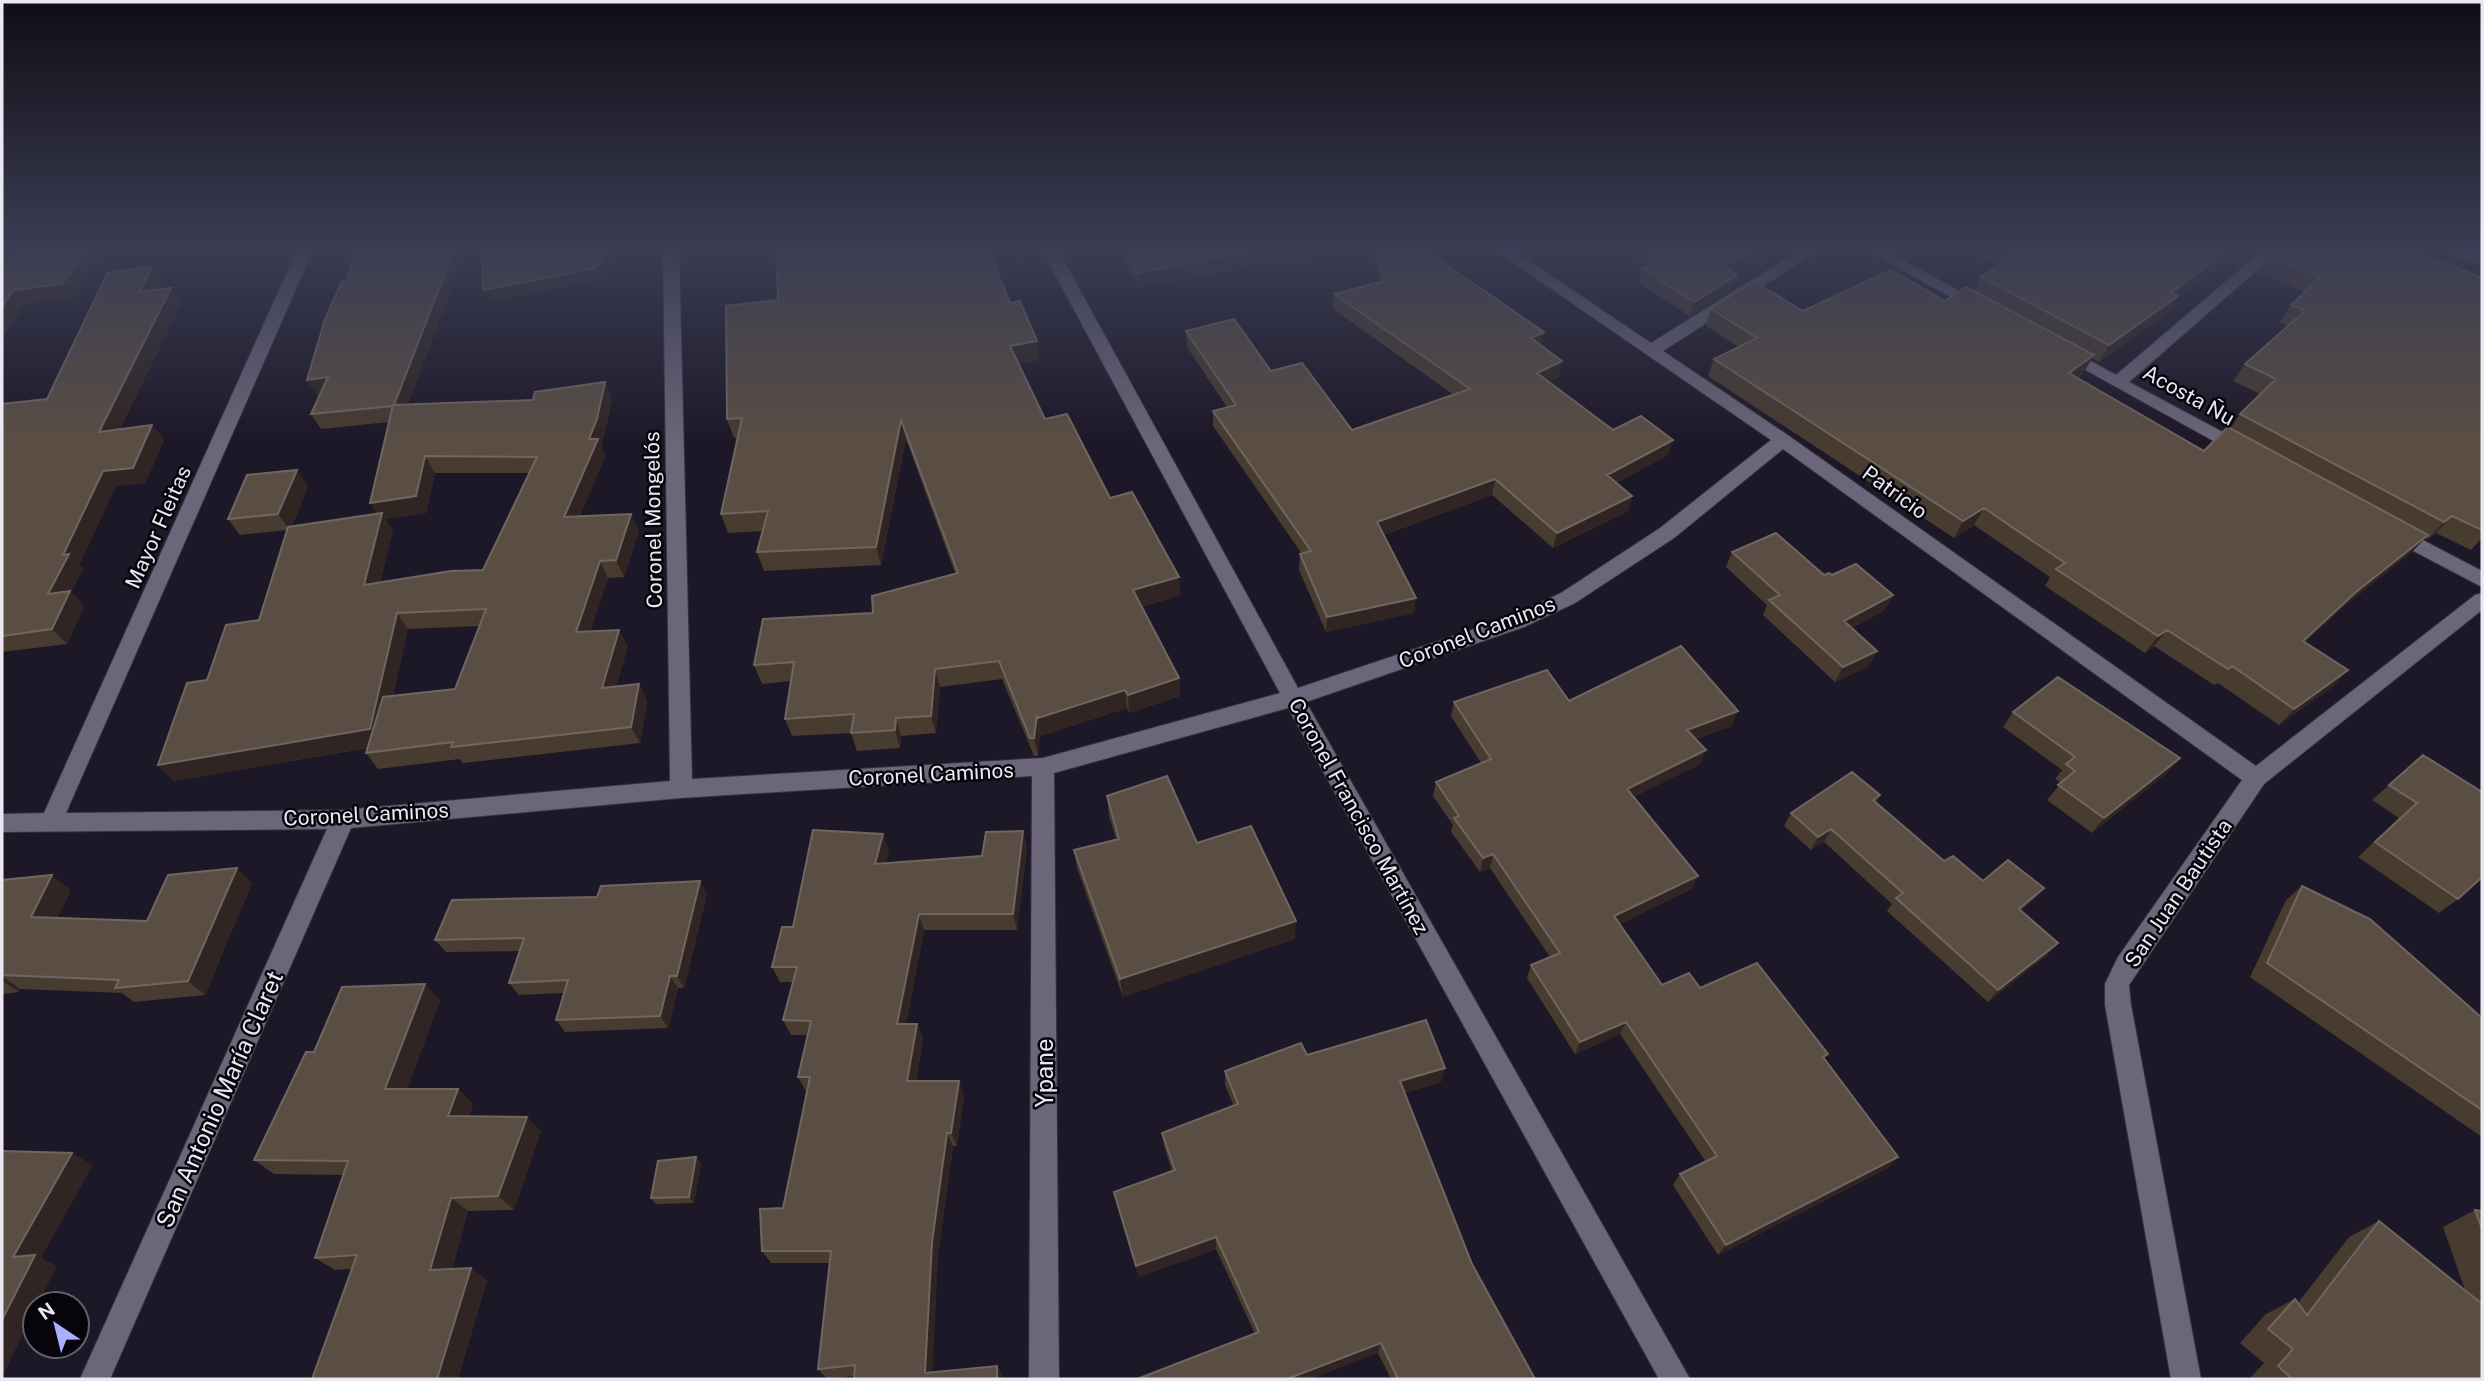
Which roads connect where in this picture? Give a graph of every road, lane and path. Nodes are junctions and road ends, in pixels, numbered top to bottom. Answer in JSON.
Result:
{"nodes":[{"id":1,"x":276,"y":314,"type":"edge"},
{"id":2,"x":672,"y":314,"type":"edge"},
{"id":3,"x":1085,"y":314,"type":"edge"},
{"id":4,"x":1598,"y":314,"type":"edge"},
{"id":5,"x":1710,"y":314,"type":"edge"},
{"id":6,"x":1993,"y":314,"type":"edge"},
{"id":7,"x":2197,"y":314,"type":"edge"},
{"id":8,"x":1996,"y":316,"type":"edge"},
{"id":9,"x":2045,"y":343,"type":"edge"},
{"id":10,"x":1652,"y":351,"type":"junction"},
{"id":11,"x":2118,"y":382,"type":"junction"},
{"id":12,"x":1783,"y":440,"type":"junction"},
{"id":13,"x":2252,"y":455,"type":"edge"},
{"id":14,"x":2373,"y":521,"type":"edge"},
{"id":15,"x":2482,"y":580,"type":"edge"},
{"id":16,"x":2482,"y":600,"type":"edge"},
{"id":17,"x":1293,"y":698,"type":"junction"},
{"id":18,"x":1043,"y":767,"type":"junction"},
{"id":19,"x":2256,"y":778,"type":"junction"},
{"id":20,"x":681,"y":789,"type":"junction"},
{"id":21,"x":343,"y":819,"type":"junction"},
{"id":22,"x":51,"y":822,"type":"junction"},
{"id":23,"x":2,"y":823,"type":"edge"},
{"id":24,"x":95,"y":1379,"type":"edge"},
{"id":25,"x":1044,"y":1379,"type":"edge"},
{"id":26,"x":1675,"y":1379,"type":"edge"},
{"id":27,"x":2186,"y":1379,"type":"edge"}],
"edges":[{"from":1,"to":22,"type":"street","name":"Mayor Fleitas"},
{"from":2,"to":20,"type":"street","name":"Coronel Mongelós"},
{"from":3,"to":17,"type":"street","name":"Coronel Francisco Martínez"},
{"from":4,"to":10,"type":"street","name":"Patricio"},
{"from":5,"to":10,"type":"street"},
{"from":6,"to":8,"type":"street"},
{"from":7,"to":11,"type":"street"},
{"from":9,"to":11,"type":"street","name":"Acosta Ñu"},
{"from":10,"to":12,"type":"street","name":"Patricio"},
{"from":11,"to":13,"type":"street","name":"Acosta Ñu"},
{"from":12,"to":17,"type":"street","name":"Coronel Caminos"},
{"from":12,"to":19,"type":"street","name":"Patricio"},
{"from":14,"to":15,"type":"street"},
{"from":16,"to":19,"type":"street","name":"San Juan Bautista"},
{"from":17,"to":18,"type":"street","name":"Coronel Caminos"},
{"from":17,"to":26,"type":"street","name":"Coronel Francisco Martínez"},
{"from":18,"to":20,"type":"street","name":"Coronel Caminos"},
{"from":18,"to":25,"type":"street","name":"Ypane"},
{"from":19,"to":27,"type":"street","name":"San Juan Bautista"},
{"from":20,"to":21,"type":"street","name":"Coronel Caminos"},
{"from":21,"to":22,"type":"street","name":"Coronel Caminos"},
{"from":21,"to":24,"type":"street","name":"San Antonio María Claret"},
{"from":22,"to":23,"type":"street","name":"Coronel Caminos"}]}
